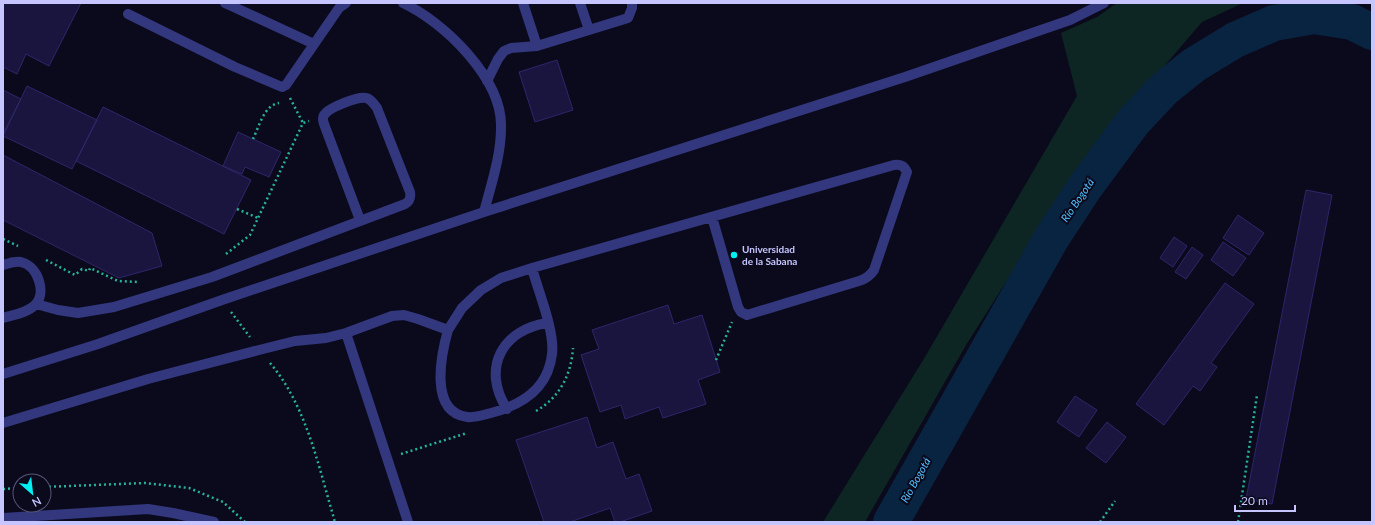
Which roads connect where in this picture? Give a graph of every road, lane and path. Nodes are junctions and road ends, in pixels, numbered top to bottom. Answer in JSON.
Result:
{"nodes":[{"id":1,"x":225,"y":3,"type":"edge"},
{"id":2,"x":346,"y":3,"type":"edge"},
{"id":3,"x":403,"y":3,"type":"edge"},
{"id":4,"x":523,"y":3,"type":"edge"},
{"id":5,"x":580,"y":3,"type":"edge"},
{"id":6,"x":632,"y":3,"type":"edge"},
{"id":7,"x":1104,"y":3,"type":"edge"},
{"id":8,"x":128,"y":14,"type":"dead end"},
{"id":9,"x":589,"y":30,"type":"junction"},
{"id":10,"x":314,"y":44,"type":"junction"},
{"id":11,"x":536,"y":46,"type":"junction"},
{"id":12,"x":487,"y":81,"type":"junction"},
{"id":13,"x":284,"y":86,"type":"junction"},
{"id":14,"x":292,"y":101,"type":"junction"},
{"id":15,"x":323,"y":118,"type":"junction"},
{"id":16,"x":303,"y":123,"type":"junction"},
{"id":17,"x":253,"y":139,"type":"dead end"},
{"id":18,"x":237,"y":209,"type":"dead end"},
{"id":19,"x":484,"y":212,"type":"junction"},
{"id":20,"x":712,"y":217,"type":"junction"},
{"id":21,"x":258,"y":218,"type":"junction"},
{"id":22,"x":360,"y":220,"type":"junction"},
{"id":23,"x":3,"y":239,"type":"edge"},
{"id":24,"x":22,"y":249,"type":"dead end"},
{"id":25,"x":222,"y":257,"type":"dead end"},
{"id":26,"x":42,"y":258,"type":"dead end"},
{"id":27,"x":3,"y":265,"type":"edge"},
{"id":28,"x":532,"y":268,"type":"junction"},
{"id":29,"x":144,"y":282,"type":"dead end"},
{"id":30,"x":222,"y":300,"type":"junction"},
{"id":31,"x":36,"y":304,"type":"junction"},
{"id":32,"x":738,"y":307,"type":"junction"},
{"id":33,"x":3,"y":318,"type":"edge"},
{"id":34,"x":548,"y":323,"type":"junction"},
{"id":35,"x":448,"y":330,"type":"junction"},
{"id":36,"x":346,"y":333,"type":"junction"},
{"id":37,"x":259,"y":350,"type":"junction"},
{"id":38,"x":716,"y":360,"type":"dead end"},
{"id":39,"x":3,"y":374,"type":"edge"},
{"id":40,"x":1257,"y":395,"type":"dead end"},
{"id":41,"x":507,"y":409,"type":"junction"},
{"id":42,"x":3,"y":423,"type":"edge"},
{"id":43,"x":52,"y":487,"type":"edge"},
{"id":44,"x":1115,"y":501,"type":"dead end"},
{"id":45,"x":3,"y":518,"type":"edge"},
{"id":46,"x":20,"y":519,"type":"edge"},
{"id":47,"x":214,"y":522,"type":"edge"},
{"id":48,"x":244,"y":522,"type":"edge"},
{"id":49,"x":335,"y":522,"type":"edge"},
{"id":50,"x":408,"y":522,"type":"edge"},
{"id":51,"x":1100,"y":522,"type":"edge"},
{"id":52,"x":1238,"y":522,"type":"edge"}],
"edges":[{"from":1,"to":10,"type":"lane"},
{"from":2,"to":10,"type":"lane"},
{"from":3,"to":12,"type":"lane"},
{"from":4,"to":11,"type":"lane"},
{"from":5,"to":9,"type":"lane"},
{"from":6,"to":9,"type":"lane"},
{"from":7,"to":19,"type":"lane"},
{"from":8,"to":13,"type":"lane"},
{"from":9,"to":11,"type":"lane"},
{"from":10,"to":13,"type":"lane"},
{"from":11,"to":12,"type":"lane"},
{"from":12,"to":19,"type":"lane"},
{"from":13,"to":14,"type":"path"},
{"from":14,"to":16,"type":"path"},
{"from":14,"to":17,"type":"path"},
{"from":15,"to":16,"type":"path"},
{"from":15,"to":22,"type":"lane"},
{"from":15,"to":22,"type":"lane"},
{"from":16,"to":21,"type":"path"},
{"from":18,"to":21,"type":"path"},
{"from":19,"to":30,"type":"lane"},
{"from":20,"to":28,"type":"lane"},
{"from":20,"to":32,"type":"lane"},
{"from":20,"to":32,"type":"lane"},
{"from":21,"to":25,"type":"path"},
{"from":22,"to":31,"type":"lane"},
{"from":23,"to":24,"type":"path"},
{"from":26,"to":29,"type":"path"},
{"from":27,"to":31,"type":"lane"},
{"from":28,"to":34,"type":"lane"},
{"from":28,"to":35,"type":"lane"},
{"from":30,"to":37,"type":"path"},
{"from":30,"to":39,"type":"lane"},
{"from":31,"to":33,"type":"lane"},
{"from":32,"to":38,"type":"path"},
{"from":34,"to":41,"type":"lane"},
{"from":34,"to":41,"type":"lane"},
{"from":35,"to":36,"type":"lane"},
{"from":35,"to":41,"type":"lane"},
{"from":36,"to":37,"type":"lane"},
{"from":36,"to":50,"type":"lane"},
{"from":37,"to":42,"type":"lane"},
{"from":37,"to":49,"type":"path"},
{"from":40,"to":52,"type":"path"},
{"from":43,"to":48,"type":"path"},
{"from":44,"to":51,"type":"path"},
{"from":45,"to":46,"type":"lane"},
{"from":46,"to":47,"type":"lane"}]}
